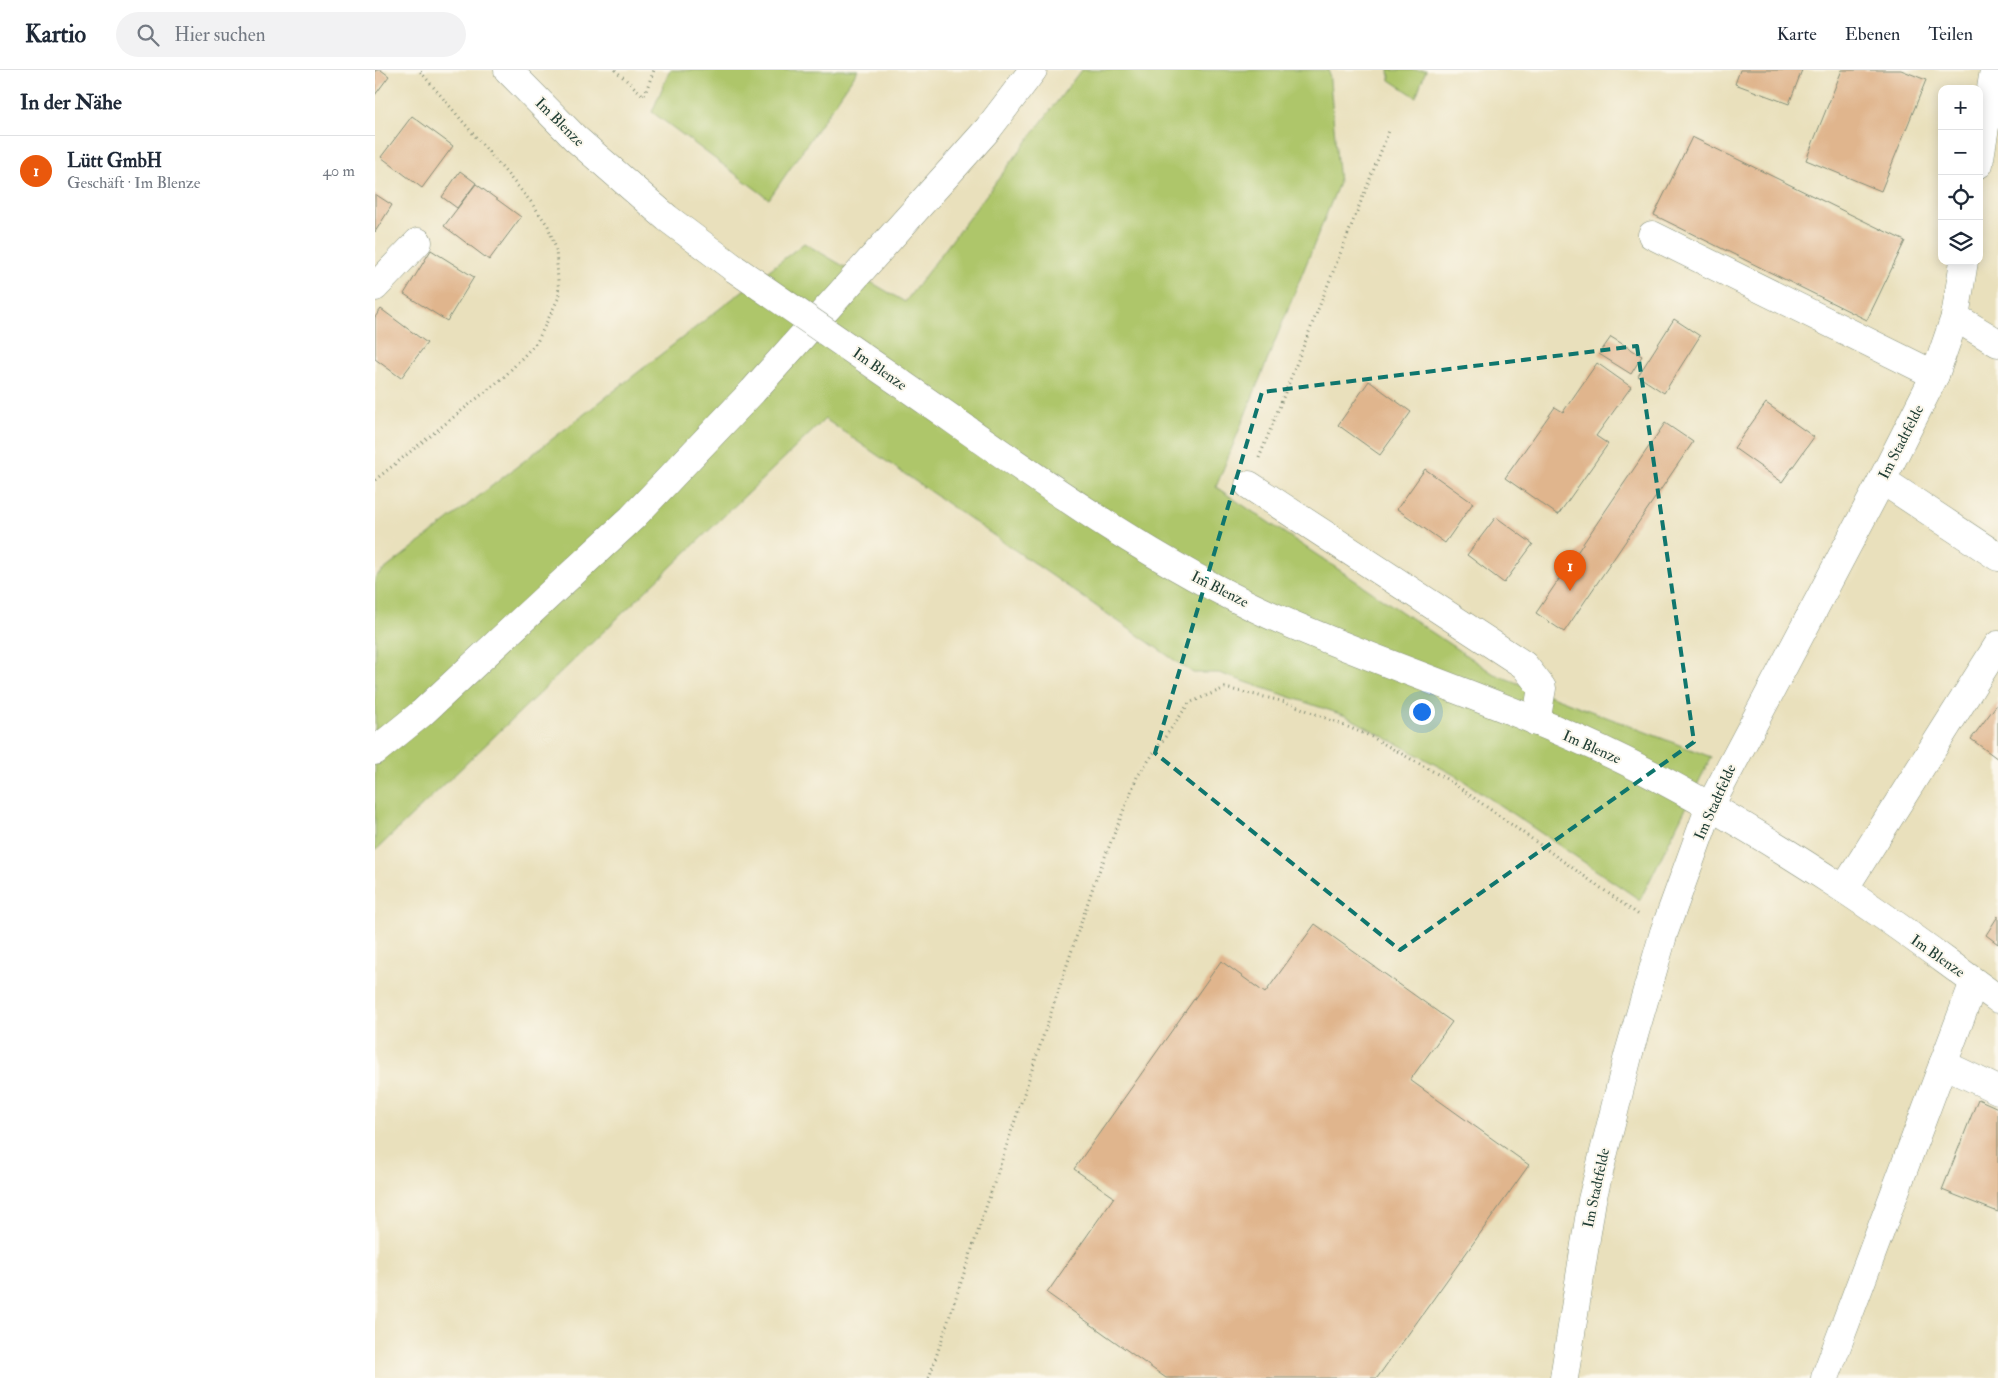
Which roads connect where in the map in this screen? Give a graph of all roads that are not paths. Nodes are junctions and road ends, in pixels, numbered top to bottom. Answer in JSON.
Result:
{"nodes":[{"id":1,"x":508,"y":70,"type":"edge"},
{"id":2,"x":1033,"y":70,"type":"edge"},
{"id":3,"x":1994,"y":70,"type":"edge"},
{"id":4,"x":1983,"y":139,"type":"edge"},
{"id":5,"x":1653,"y":235,"type":"dead end"},
{"id":6,"x":418,"y":242,"type":"dead end"},
{"id":7,"x":1963,"y":265,"type":"edge"},
{"id":8,"x":375,"y":286,"type":"edge"},
{"id":9,"x":1955,"y":317,"type":"junction"},
{"id":10,"x":1998,"y":343,"type":"edge"},
{"id":11,"x":1935,"y":375,"type":"junction"},
{"id":12,"x":1882,"y":480,"type":"junction"},
{"id":13,"x":1249,"y":485,"type":"road end"},
{"id":14,"x":1998,"y":557,"type":"edge"},
{"id":15,"x":1998,"y":645,"type":"edge"},
{"id":16,"x":1535,"y":722,"type":"junction"},
{"id":17,"x":375,"y":751,"type":"edge"},
{"id":18,"x":1709,"y":806,"type":"junction"},
{"id":19,"x":1844,"y":889,"type":"junction"},
{"id":20,"x":1974,"y":982,"type":"junction"},
{"id":21,"x":1998,"y":999,"type":"edge"},
{"id":22,"x":1943,"y":1064,"type":"junction"},
{"id":23,"x":1998,"y":1090,"type":"edge"},
{"id":24,"x":1564,"y":1378,"type":"edge"},
{"id":25,"x":1825,"y":1378,"type":"edge"}],
"edges":[{"from":1,"to":16,"type":"street","name":"Im Blenze","bridge":true},
{"from":2,"to":17,"type":"street"},
{"from":3,"to":4,"type":"street"},
{"from":5,"to":11,"type":"street"},
{"from":6,"to":8,"type":"street"},
{"from":7,"to":9,"type":"street","name":"Im Stadtfelde"},
{"from":9,"to":10,"type":"street"},
{"from":9,"to":11,"type":"street","name":"Im Stadtfelde"},
{"from":11,"to":12,"type":"street","name":"Im Stadtfelde"},
{"from":12,"to":14,"type":"street"},
{"from":12,"to":18,"type":"street","name":"Im Stadtfelde"},
{"from":13,"to":16,"type":"street"},
{"from":15,"to":19,"type":"street"},
{"from":16,"to":18,"type":"street","name":"Im Blenze"},
{"from":18,"to":19,"type":"street","name":"Im Blenze"},
{"from":18,"to":24,"type":"street","name":"Im Stadtfelde"},
{"from":19,"to":20,"type":"street","name":"Im Blenze"},
{"from":20,"to":21,"type":"street","name":"Im Blenze"},
{"from":20,"to":22,"type":"street"},
{"from":22,"to":23,"type":"street"},
{"from":22,"to":25,"type":"street"}]}
